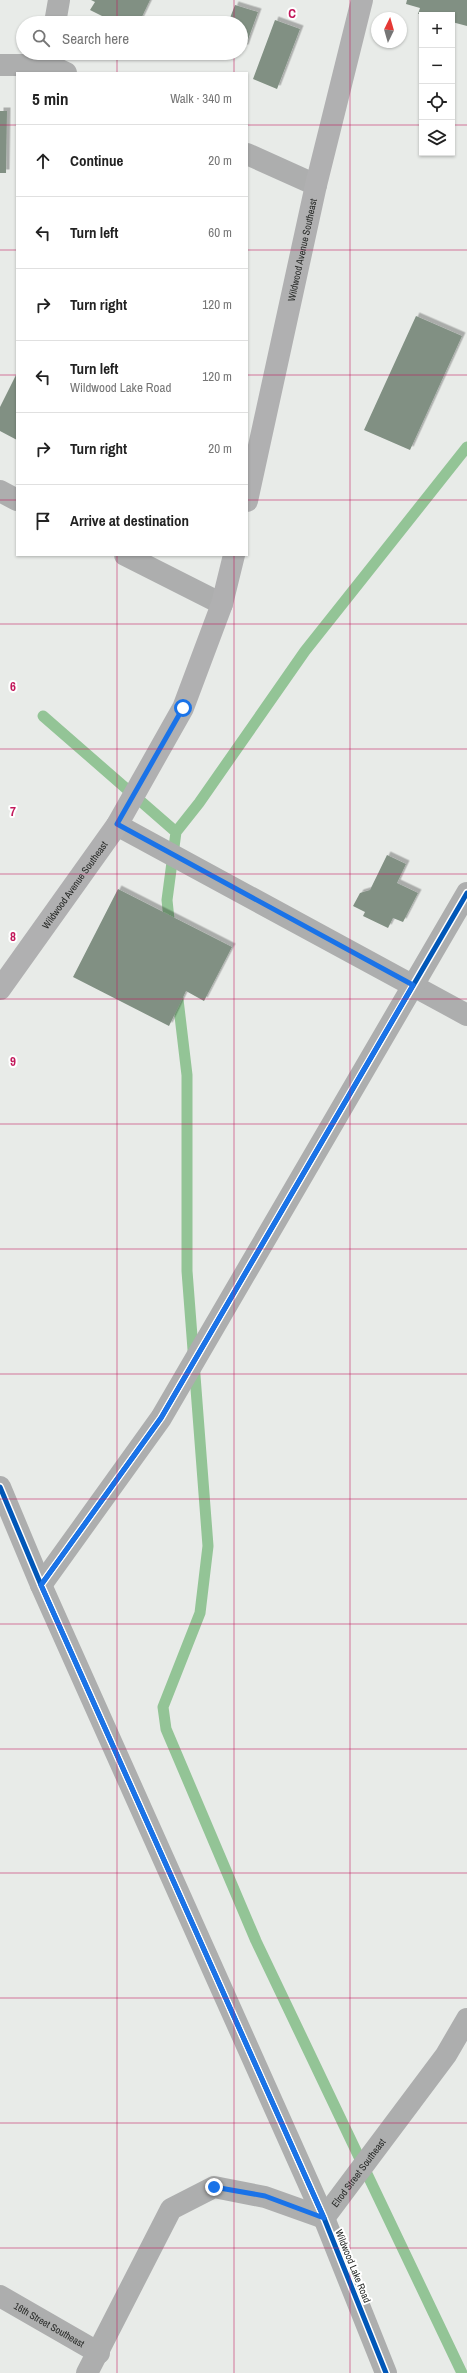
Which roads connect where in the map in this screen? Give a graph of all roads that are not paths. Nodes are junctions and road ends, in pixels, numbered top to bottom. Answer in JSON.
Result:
{"nodes":[{"id":1,"x":59,"y":0,"type":"edge"},
{"id":2,"x":362,"y":0,"type":"edge"},
{"id":3,"x":56,"y":16,"type":"edge"},
{"id":4,"x":55,"y":64,"type":"edge"},
{"id":5,"x":0,"y":65,"type":"edge"},
{"id":6,"x":248,"y":154,"type":"edge"},
{"id":7,"x":316,"y":185,"type":"junction"},
{"id":8,"x":0,"y":491,"type":"edge"},
{"id":9,"x":248,"y":496,"type":"edge"},
{"id":10,"x":16,"y":499,"type":"edge"},
{"id":11,"x":127,"y":556,"type":"edge"},
{"id":12,"x":234,"y":556,"type":"edge"},
{"id":13,"x":222,"y":604,"type":"junction"},
{"id":14,"x":117,"y":824,"type":"junction"},
{"id":15,"x":467,"y":893,"type":"edge"},
{"id":16,"x":413,"y":985,"type":"junction"},
{"id":17,"x":0,"y":989,"type":"edge"},
{"id":18,"x":467,"y":1015,"type":"edge"},
{"id":19,"x":0,"y":1487,"type":"edge"},
{"id":20,"x":41,"y":1585,"type":"junction"},
{"id":21,"x":467,"y":2019,"type":"edge"},
{"id":22,"x":324,"y":2218,"type":"junction"},
{"id":23,"x":0,"y":2296,"type":"edge"},
{"id":24,"x":99,"y":2353,"type":"junction"},
{"id":25,"x":87,"y":2373,"type":"edge"},
{"id":26,"x":386,"y":2373,"type":"edge"}],
"edges":[{"from":1,"to":3,"type":"street"},
{"from":2,"to":7,"type":"main road","name":"Wildwood Avenue Southeast"},
{"from":4,"to":5,"type":"street"},
{"from":6,"to":7,"type":"street"},
{"from":7,"to":9,"type":"main road","name":"Wildwood Avenue Southeast"},
{"from":8,"to":10,"type":"street"},
{"from":11,"to":13,"type":"street"},
{"from":12,"to":13,"type":"main road","name":"Wildwood Avenue Southeast"},
{"from":13,"to":14,"type":"main road","name":"Wildwood Avenue Southeast"},
{"from":14,"to":16,"type":"street"},
{"from":14,"to":17,"type":"main road","name":"Wildwood Avenue Southeast"},
{"from":15,"to":16,"type":"street"},
{"from":16,"to":18,"type":"street"},
{"from":16,"to":20,"type":"street"},
{"from":19,"to":20,"type":"street","name":"Wildwood Lake Road"},
{"from":20,"to":22,"type":"street","name":"Wildwood Lake Road"},
{"from":21,"to":22,"type":"street","name":"Elrod Street Southeast"},
{"from":22,"to":24,"type":"street"},
{"from":22,"to":26,"type":"street","name":"Wildwood Lake Road"},
{"from":23,"to":24,"type":"street","name":"16th Street Southeast"},
{"from":24,"to":25,"type":"street"}]}
